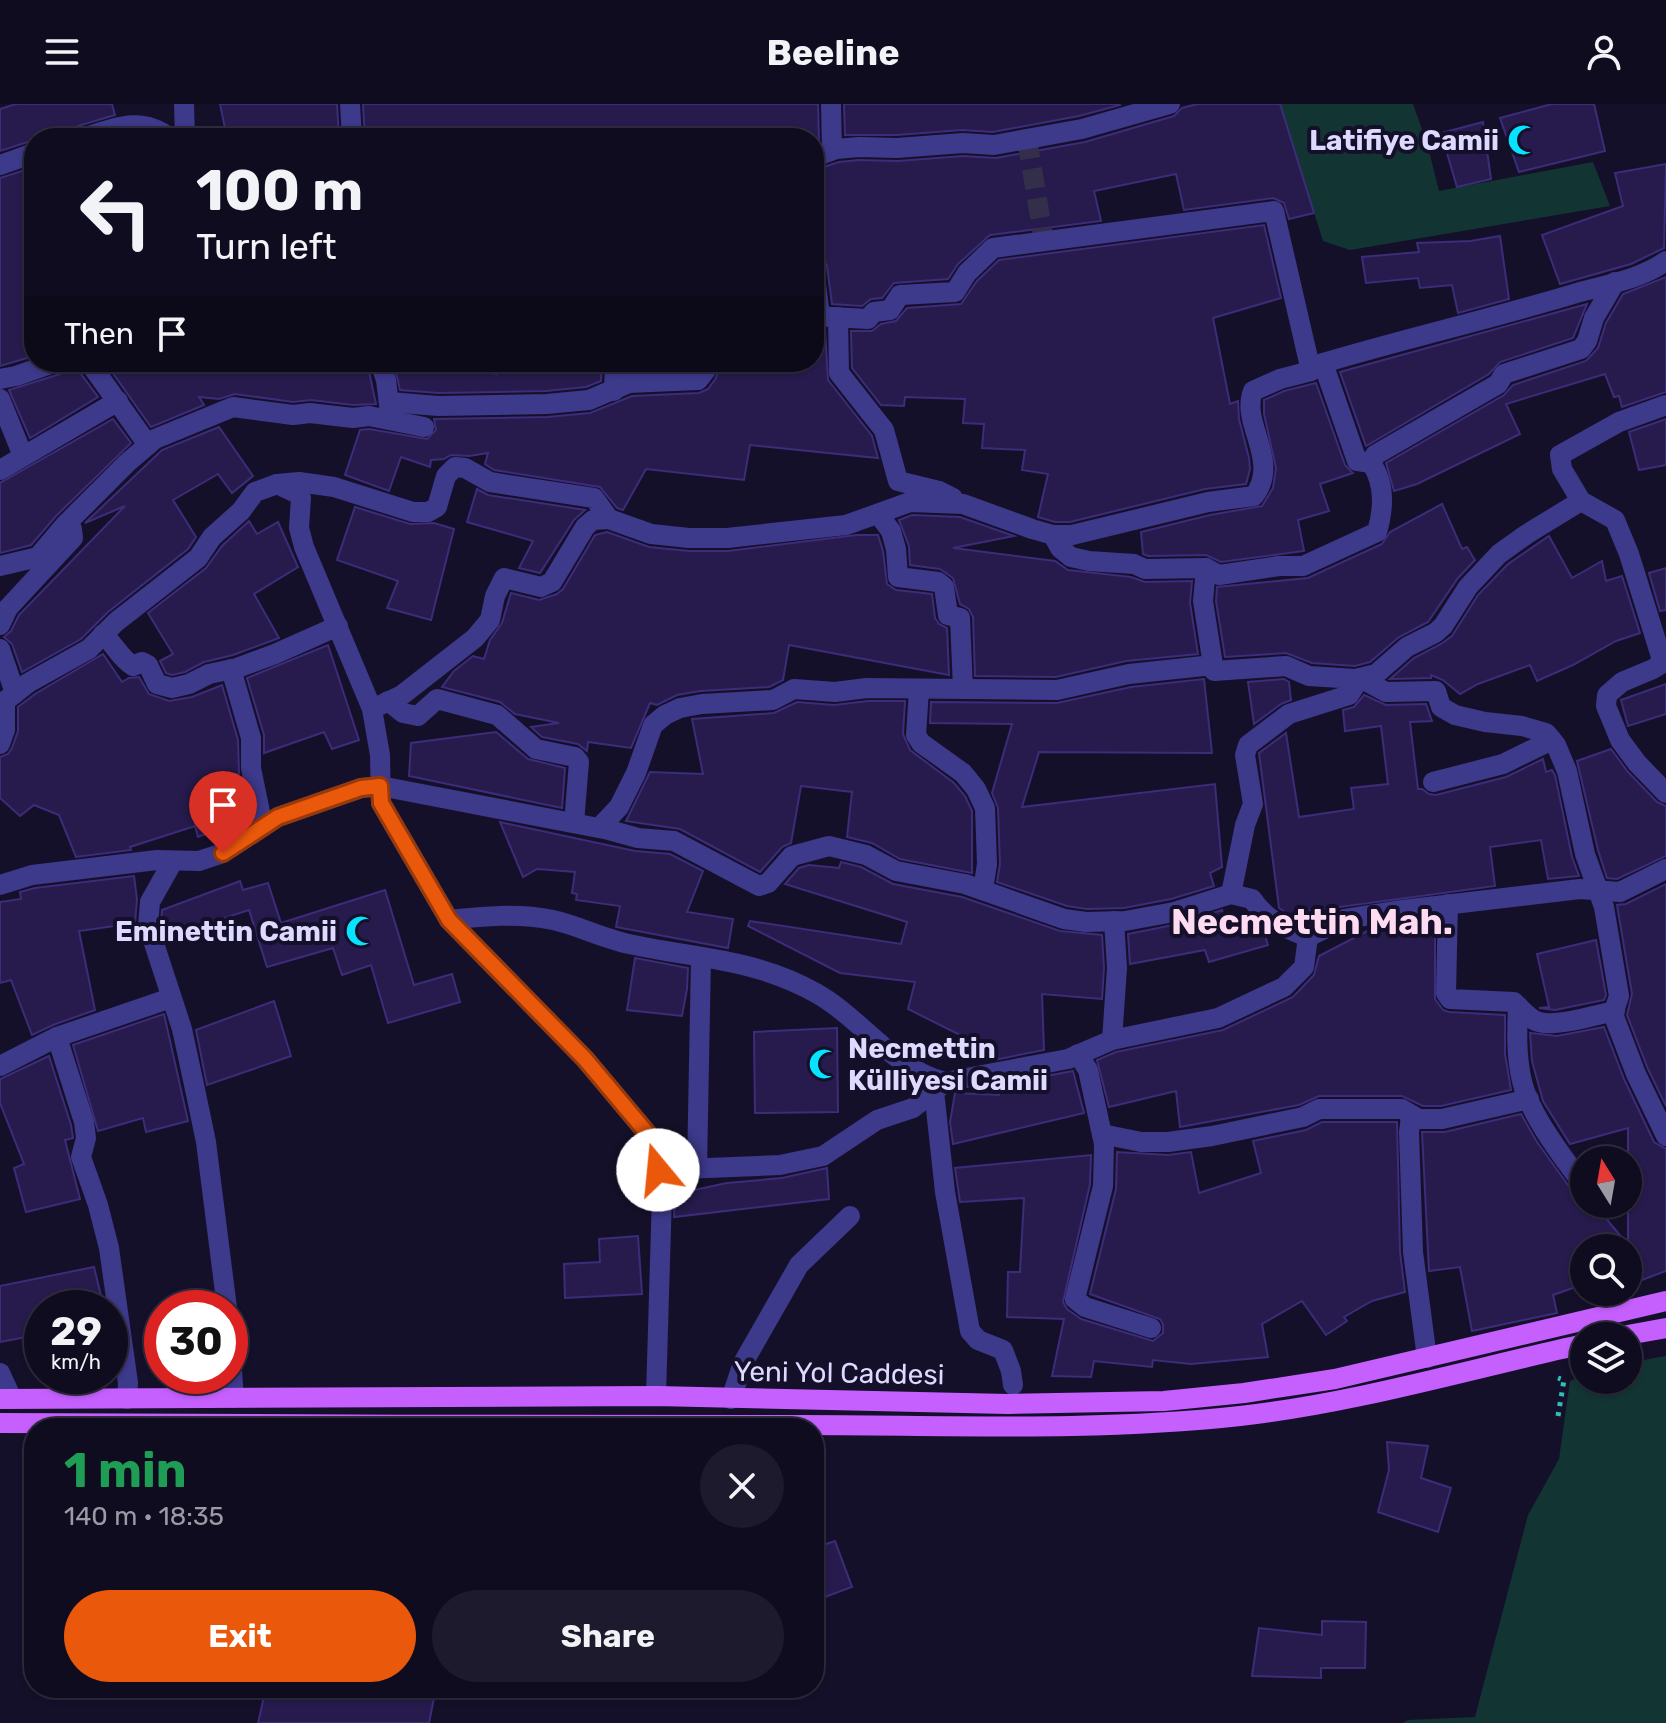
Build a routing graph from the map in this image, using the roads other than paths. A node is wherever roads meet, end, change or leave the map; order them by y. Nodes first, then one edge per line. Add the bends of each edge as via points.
1 (184, 104) edge
2 (350, 104) edge
3 (831, 104) edge
4 (1170, 104) edge
5 (123, 128) edge
6 (156, 128) edge
7 (185, 128) edge
8 (351, 128) edge
9 (824, 148) edge
10 (824, 154) edge
11 (24, 157) edge
12 (0, 165) edge
13 (1666, 261) edge
14 (1615, 282) junction
15 (824, 317) edge
16 (1317, 367) junction
17 (27, 372) edge
18 (96, 372) edge
19 (385, 372) edge
20 (615, 372) edge
21 (704, 372) edge
22 (0, 379) edge
23 (614, 391) junction
24 (0, 399) edge
25 (118, 401) junction
26 (1666, 405) edge
27 (390, 410) junction
28 (424, 427) dead end
29 (148, 445) junction
30 (23, 456) junction
31 (1371, 463) junction
32 (0, 470) edge
33 (277, 484) junction
34 (1581, 501) junction
35 (963, 504) junction
36 (878, 514) junction
37 (609, 519) junction
38 (67, 523) junction
39 (1053, 535) junction
40 (0, 566) edge
41 (1206, 568) junction
42 (0, 625) edge
43 (338, 626) junction
44 (103, 634) junction
45 (0, 649) edge
46 (1665, 662) edge
47 (1213, 665) junction
48 (231, 669) junction
49 (1360, 678) junction
50 (963, 689) junction
51 (919, 690) junction
52 (7, 692) edge
53 (380, 705) junction
54 (1552, 740) junction
55 (0, 744) edge
56 (1433, 782) dead end
57 (380, 786) junction
58 (1666, 793) edge
59 (584, 825) junction
60 (263, 827) junction
61 (173, 861) junction
62 (1666, 869) edge
63 (0, 885) edge
64 (1598, 888) junction
65 (983, 890) junction
66 (1231, 894) junction
67 (1448, 904) junction
68 (449, 920) junction
69 (1114, 921) junction
70 (1308, 937) junction
71 (701, 957) junction
72 (171, 998) junction
73 (1518, 1006) junction
74 (1615, 1011) junction
75 (57, 1037) junction
76 (1112, 1040) junction
77 (1078, 1054) junction
78 (0, 1066) edge
79 (940, 1086) junction
80 (1529, 1099) junction
81 (1411, 1116) junction
82 (1102, 1134) junction
83 (1666, 1136) edge
84 (1570, 1167) edge
85 (697, 1169) junction
86 (658, 1170) junction
87 (850, 1216) dead end
88 (225, 1290) edge
89 (1666, 1301) edge
90 (1151, 1328) dead end
91 (1666, 1328) edge
92 (1642, 1332) edge
93 (1570, 1347) edge
94 (1427, 1358) junction
95 (0, 1373) edge
96 (1013, 1385) dead end
97 (234, 1394) edge
98 (656, 1396) junction
99 (234, 1398) junction
100 (6, 1399) edge
101 (127, 1399) junction
102 (731, 1399) junction
103 (0, 1423) edge
104 (24, 1423) edge
105 (824, 1425) edge

1 - 7 street
2 - 8 street
3 - 9 street
4 - 10 street via 1082,129 994,145
5 - 6 street
11 - 12 street
13 - 14 street
14 - 16 street
14 - 31 street via 1581,349 1504,374 1498,384 1375,455
15 - 16 street via 868,319 874,312 890,310 900,295 955,292 993,248 1274,211
15 - 35 street via 839,373 884,430 898,481 939,491
16 - 31 street via 1357,461
16 - 39 street via 1253,391 1265,475 1254,496
17 - 22 street
18 - 25 street
19 - 27 street
20 - 23 street
21 - 23 street via 698,380 629,383
23 - 27 street via 589,400 547,404
24 - 30 street
25 - 29 street
25 - 30 street
26 - 34 street via 1619,422 1560,455
27 - 28 street
27 - 29 street via 353,418 233,407
29 - 38 street
30 - 32 street
31 - 41 street via 1380,476 1377,532 1303,566 1219,575
33 - 37 street via 334,487 428,512 437,507 446,476 455,467 465,468 490,482 594,498
33 - 43 street via 301,498 304,547
33 - 44 street via 255,492 198,558
34 - 46 street via 1615,520
34 - 49 street via 1499,554 1435,633 1407,647 1376,674
35 - 36 street via 910,502
35 - 39 street
36 - 37 street via 846,525 727,538 651,534
36 - 50 street via 891,531 898,577 938,582 944,587 948,615 960,618
37 - 53 street via 593,520 585,527 552,582 541,587 504,578 490,620 475,638 402,695
38 - 40 street via 38,557
38 - 42 street via 73,538 8,608
39 - 41 street via 1071,557 1089,561 1145,569
41 - 47 street via 1203,601
43 - 48 street
43 - 53 street
44 - 48 street via 122,659 133,666 148,665 157,684 172,688
44 - 52 street via 89,649
45 - 52 street
46 - 58 street via 1622,682 1607,695 1606,706 1620,740
47 - 49 street via 1214,671 1286,666 1309,676
47 - 50 street via 1129,674 1057,690
48 - 60 street via 251,738 251,768
49 - 54 street via 1386,692 1436,691 1441,707 1455,715 1522,726
49 - 66 street via 1349,695 1289,714 1248,745 1253,804
50 - 51 street
51 - 59 street via 794,689 773,700 680,708 653,725 619,807
51 - 65 street via 916,735 963,773 985,808
52 - 55 street
53 - 57 street
53 - 59 street via 418,716 437,699 487,711 536,749 575,757
54 - 56 street via 1503,764
54 - 64 street via 1567,771
57 - 59 street
57 - 60 street via 334,796
57 - 68 street via 381,803
59 - 65 street via 674,841 759,886 792,856 829,846 866,855 896,871
60 - 61 street via 223,853 199,861
61 - 63 street via 32,875
61 - 72 street via 150,902 148,925
62 - 64 street via 1620,892
64 - 67 street
64 - 74 street via 1619,996
65 - 69 street via 1064,919
66 - 69 street via 1174,912
66 - 70 street via 1252,899 1283,928
67 - 70 street via 1345,919
67 - 73 street via 1450,999
68 - 71 street via 501,915 552,920 631,945
68 - 86 street via 585,1059 647,1133
69 - 76 street
70 - 76 street via 1304,967 1284,987 1218,1018
71 - 79 street via 761,968 817,994
71 - 85 street
72 - 75 street
72 - 88 street via 206,1142
73 - 74 street via 1539,1022
73 - 80 street via 1517,1055
74 - 83 street via 1636,1074
75 - 78 street
75 - 101 street via 84,1122 81,1157 109,1248
76 - 77 street
77 - 79 street
77 - 82 street via 1088,1070
79 - 85 street via 913,1108 877,1120 823,1156 780,1165
79 - 96 street via 945,1192 970,1331 1003,1350
80 - 81 street via 1442,1119
80 - 84 street
81 - 82 street via 1402,1109 1319,1109 1303,1117 1168,1142
81 - 94 street via 1413,1252
82 - 90 street via 1103,1186 1075,1299
85 - 86 street
86 - 98 street via 662,1194
87 - 102 street via 799,1265 743,1363
89 - 94 main road, Yeni Yol Caddesi
91 - 92 main road
93 - 105 main road, Yeni Yol Caddesi via 1243,1416 1097,1424
94 - 102 main road, Yeni Yol Caddesi via 1335,1379 1164,1401
95 - 100 street
97 - 99 street
98 - 99 main road, Yeni Yol Caddesi
98 - 102 main road, Yeni Yol Caddesi
99 - 101 main road, Yeni Yol Caddesi
100 - 101 main road, Yeni Yol Caddesi
103 - 104 main road, Yeni Yol Caddesi

